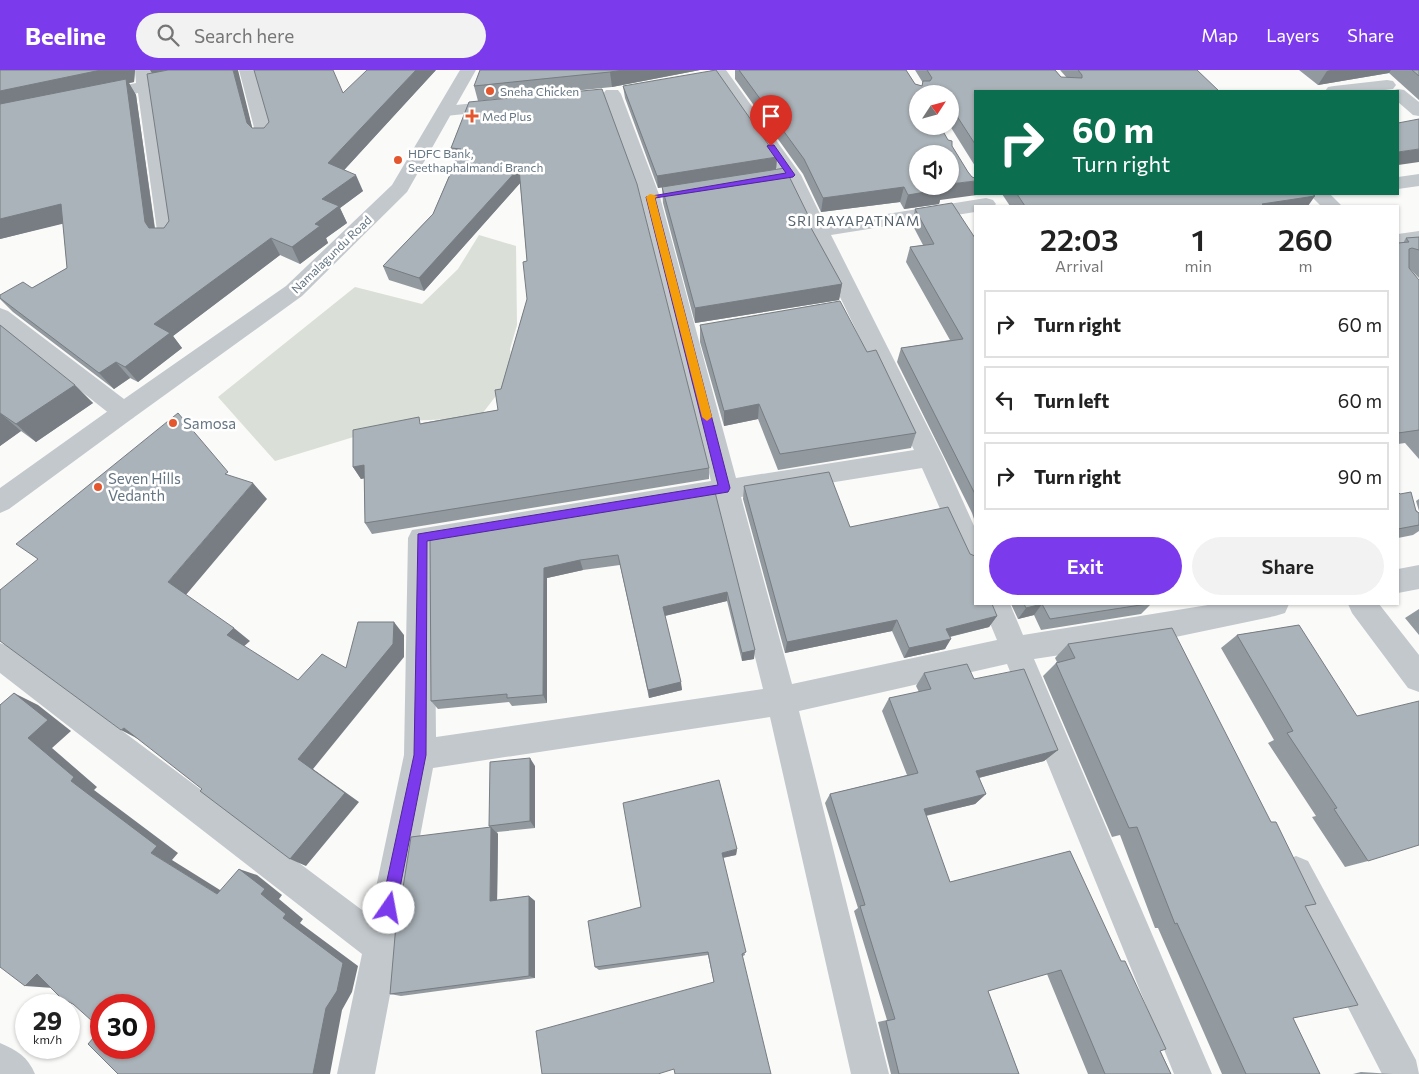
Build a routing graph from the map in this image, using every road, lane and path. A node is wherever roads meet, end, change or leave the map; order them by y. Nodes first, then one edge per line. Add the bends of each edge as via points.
1 (224, 70) edge
2 (247, 70) edge
3 (468, 70) edge
4 (1366, 70) edge
5 (721, 74) edge
6 (144, 79) edge
7 (1393, 90) edge
8 (612, 93) dead end
9 (1399, 95) edge
10 (78, 101) edge
11 (524, 103) edge
12 (1419, 110) edge
13 (446, 111) junction
14 (266, 139) edge
15 (1419, 180) edge
16 (1399, 183) edge
17 (1320, 195) edge
18 (984, 201) edge
19 (1331, 205) edge
20 (819, 231) junction
21 (1419, 237) edge
22 (168, 238) edge
23 (1399, 240) edge
24 (0, 316) edge
25 (124, 412) junction
26 (930, 457) junction
27 (724, 488) junction
28 (0, 502) edge
29 (974, 555) edge
30 (1419, 577) edge
31 (1399, 581) edge
32 (996, 605) edge
33 (1260, 605) edge
34 (1363, 605) edge
35 (1245, 606) edge
36 (1016, 649) junction
37 (0, 656) edge
38 (1419, 678) edge
39 (781, 701) junction
40 (420, 755) junction
41 (1282, 846) edge
42 (381, 946) junction
43 (0, 1062) edge
44 (16, 1074) edge
45 (356, 1074) edge
46 (870, 1074) edge
47 (1193, 1074) edge
48 (1402, 1074) edge

1 - 6 street
2 - 14 street
3 - 13 street, Namalagundu Road
4 - 7 street
5 - 20 street via 781,176
6 - 10 street
6 - 22 street
8 - 27 street via 660,195 695,332
9 - 12 street
11 - 13 street
13 - 25 street, Namalagundu Road via 400,188 294,291
15 - 16 street
17 - 19 street
18 - 20 street
20 - 26 street via 846,307
21 - 23 street
24 - 25 street
25 - 28 street, Namalagundu Road
26 - 27 street
26 - 29 street
27 - 39 street
27 - 40 street via 422,538
30 - 31 street
32 - 36 street
33 - 35 street
34 - 38 street
35 - 36 street via 1173,639
36 - 39 street
36 - 47 street
37 - 42 street
39 - 40 street
39 - 46 street
40 - 42 street
41 - 48 street
42 - 45 street
43 - 44 street

